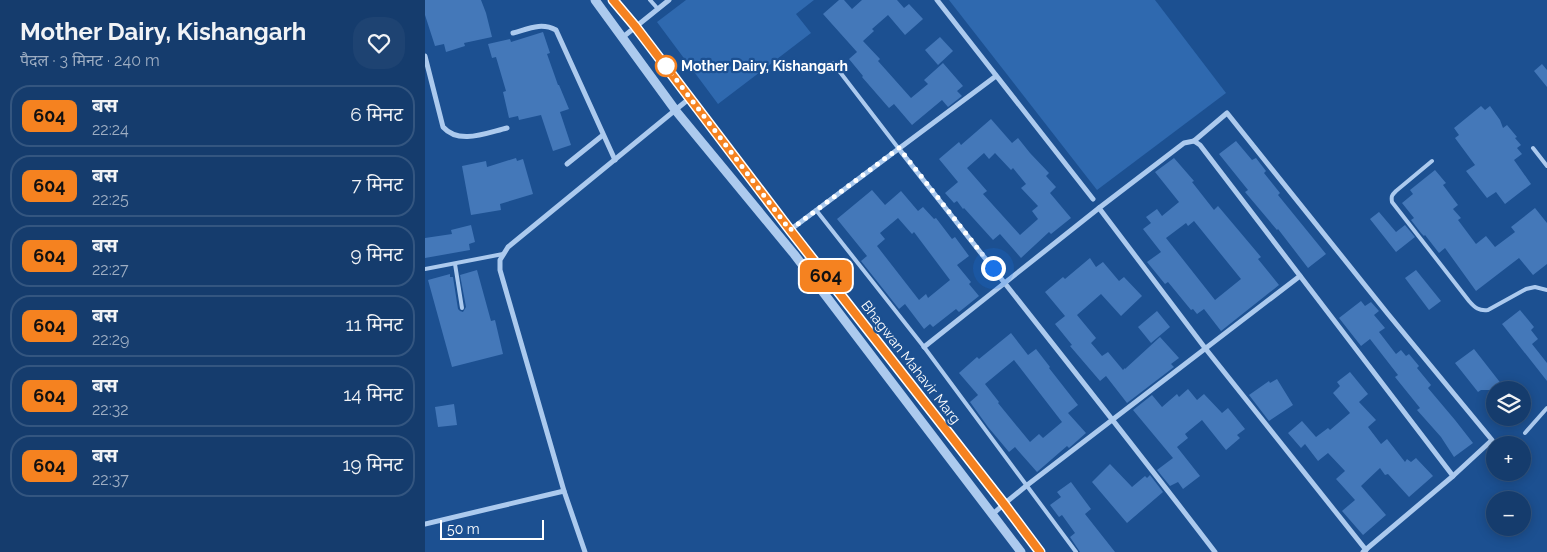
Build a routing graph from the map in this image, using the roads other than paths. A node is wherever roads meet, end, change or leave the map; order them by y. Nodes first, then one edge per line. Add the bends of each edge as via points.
1 (595, 0) edge
2 (613, 0) edge
3 (650, 0) edge
4 (669, 0) edge
5 (937, 0) edge
6 (658, 9) junction
7 (635, 26) junction
8 (513, 33) dead end
9 (623, 37) junction
10 (425, 56) edge
11 (833, 63) dead end
12 (996, 76) junction
13 (690, 98) junction
14 (676, 110) junction
15 (507, 128) dead end
16 (603, 135) junction
17 (1194, 141) junction
18 (899, 148) junction
19 (1533, 148) dead end
20 (615, 160) junction
21 (1432, 161) dead end
22 (567, 164) dead end
23 (1547, 166) edge
24 (1093, 199) dead end
25 (1099, 208) junction
26 (816, 210) junction
27 (790, 230) junction
28 (503, 254) junction
29 (455, 264) junction
30 (425, 268) edge
31 (1300, 276) junction
32 (1005, 284) junction
33 (1547, 290) edge
34 (463, 308) dead end
35 (924, 346) junction
36 (1205, 348) junction
37 (1547, 408) edge
38 (1113, 419) junction
39 (1525, 433) dead end
40 (1453, 476) junction
41 (1026, 486) junction
42 (564, 491) junction
43 (1004, 504) junction
44 (993, 514) junction
45 (425, 524) edge
46 (1365, 551) edge
47 (585, 552) edge
48 (1021, 552) edge
49 (1040, 552) edge
50 (1076, 552) edge
51 (1215, 552) edge

1 - 9 street, Bhagwan Mahavir Marg
2 - 7 street, Bhagwan Mahavir Marg
3 - 6 lane
4 - 6 street
5 - 12 street
6 - 7 street
7 - 9 street
7 - 13 street, Bhagwan Mahavir Marg
8 - 16 street via 537,26 556,30
9 - 14 street, Bhagwan Mahavir Marg
10 - 15 street via 443,127 448,133 465,138
11 - 18 lane
12 - 18 street
12 - 24 street
13 - 14 street
13 - 27 street, Bhagwan Mahavir Marg
14 - 20 street
14 - 44 street, Bhagwan Mahavir Marg via 793,254
16 - 20 street
16 - 22 street
17 - 25 street via 1184,143
17 - 31 street
17 - 40 street via 1227,113 1491,438
18 - 26 street
18 - 32 street
19 - 23 lane
20 - 28 street
21 - 33 lane via 1392,195 1392,202 1469,301 1483,311 1526,289
25 - 32 street
25 - 36 street
26 - 27 street
26 - 35 lane
27 - 43 street, Bhagwan Mahavir Marg
28 - 29 lane
28 - 42 street via 500,270
29 - 30 lane
29 - 34 lane
31 - 36 street
31 - 40 street
32 - 35 street
32 - 38 street
35 - 41 lane
36 - 38 street
36 - 46 street
37 - 39 lane
38 - 41 street
38 - 51 street
40 - 46 street
41 - 43 street
41 - 50 lane
42 - 45 street
42 - 47 street
43 - 44 street
43 - 49 street, Bhagwan Mahavir Marg
44 - 48 street, Bhagwan Mahavir Marg

